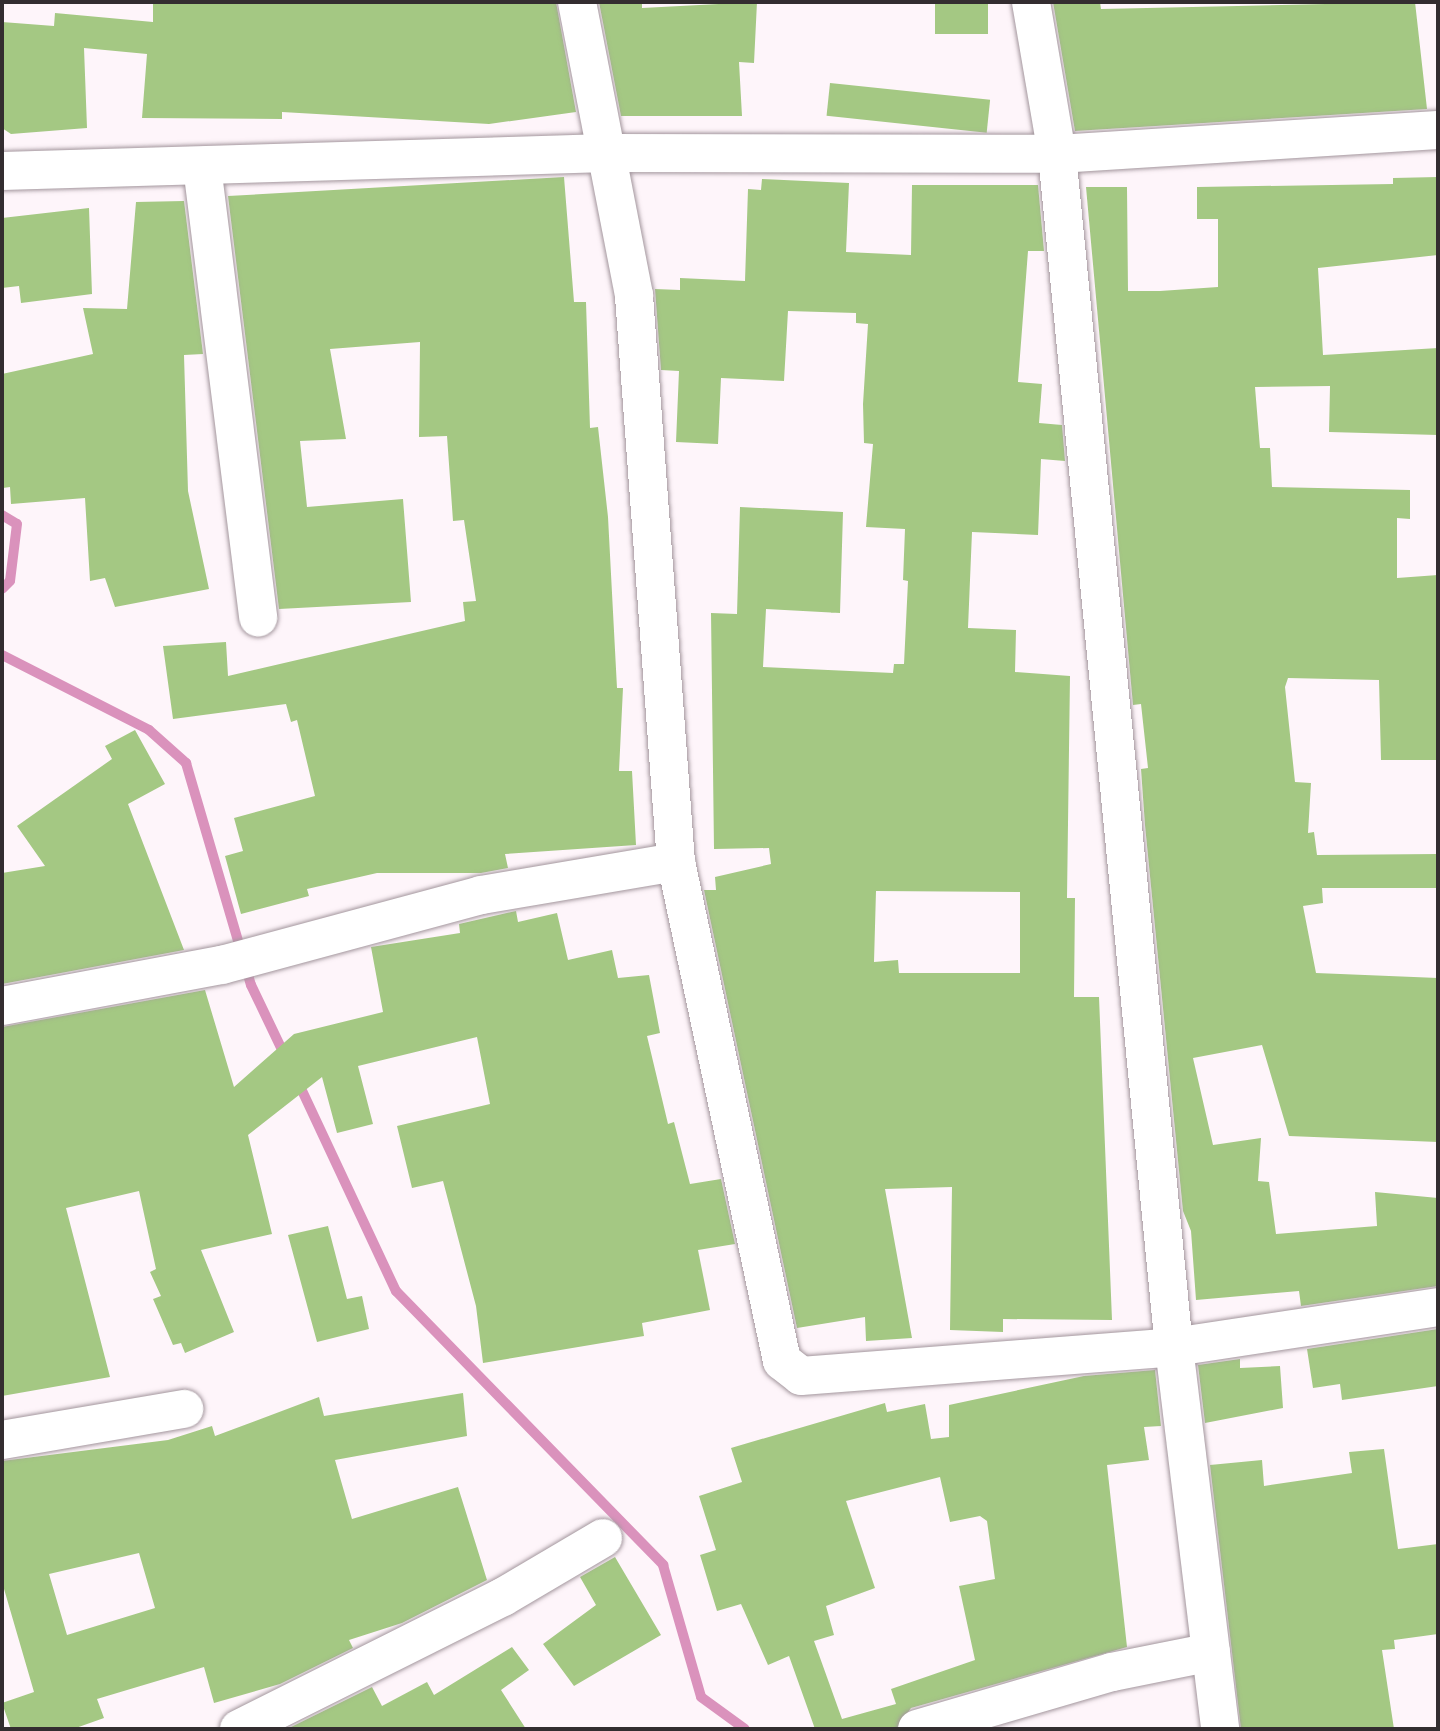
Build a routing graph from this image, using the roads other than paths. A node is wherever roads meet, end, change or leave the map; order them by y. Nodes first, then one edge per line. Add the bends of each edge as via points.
1 (577, 2) edge
2 (1031, 2) edge
3 (1438, 130) edge
4 (607, 153) junction
5 (1057, 154) junction
6 (202, 166) junction
7 (2, 171) edge
8 (257, 618) dead end
9 (676, 862) junction
10 (2, 1006) edge
11 (1438, 1307) edge
12 (1174, 1347) junction
13 (184, 1409) dead end
14 (2, 1440) edge
15 (603, 1538) dead end
16 (1211, 1652) junction
17 (239, 1729) edge
18 (917, 1729) edge
19 (1220, 1729) edge

1 - 4 street
2 - 5 street
3 - 5 street
4 - 5 street
4 - 6 street
4 - 9 street via 634,296
5 - 12 street
6 - 7 street
6 - 8 street
9 - 10 street via 481,895 222,965
9 - 12 street via 782,1361 801,1376
11 - 12 street
12 - 16 street
13 - 14 street
15 - 17 street via 503,1597
16 - 18 street via 1112,1672
16 - 19 street

